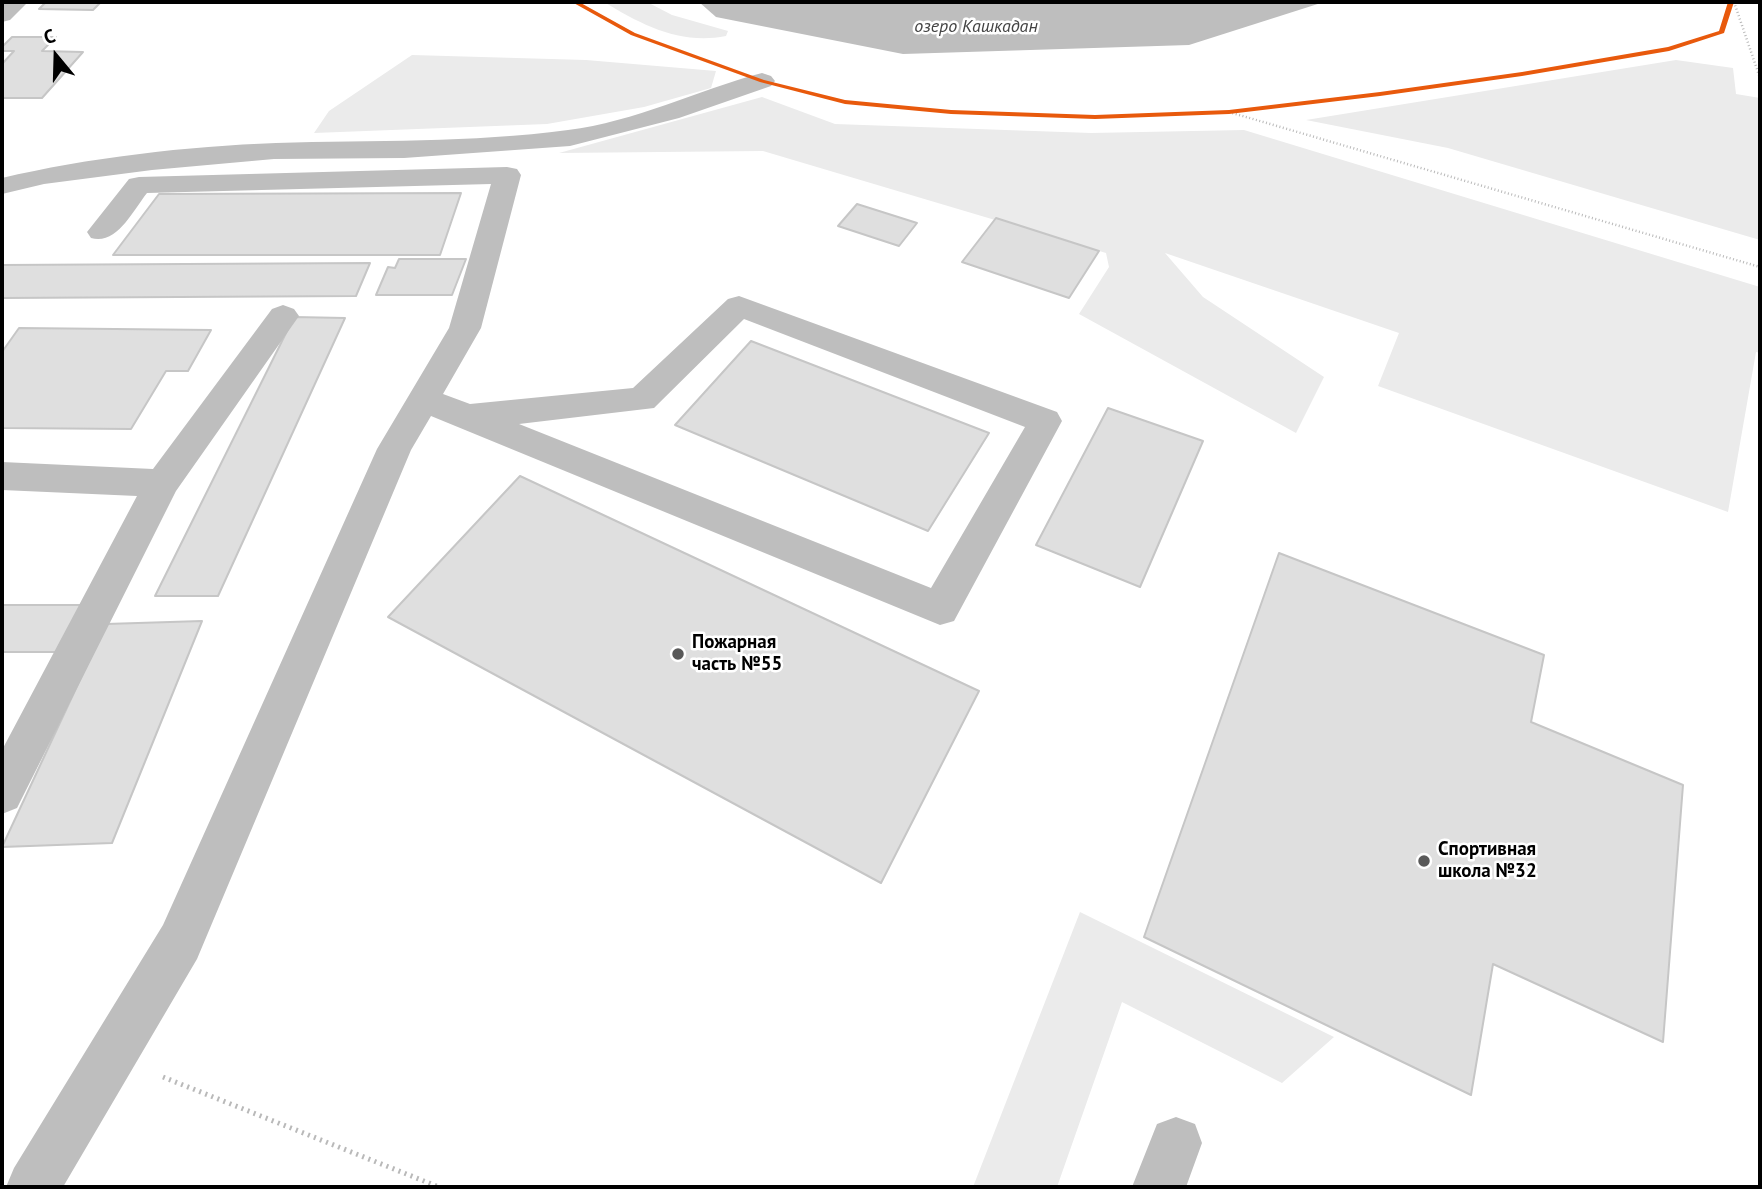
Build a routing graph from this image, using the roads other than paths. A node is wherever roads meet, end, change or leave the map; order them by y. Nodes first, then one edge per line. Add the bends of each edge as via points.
1 (17, 2) edge
2 (2, 15) edge
3 (762, 81) dead end
4 (2, 186) edge
5 (101, 232) dead end
6 (283, 316) dead end
7 (423, 399) junction
8 (468, 417) junction
9 (2, 477) edge
10 (162, 484) junction
11 (2, 793) edge
12 (33, 1187) edge

1 - 2 street
3 - 4 street via 670,113 570,138 404,150 274,151 152,162
5 - 7 street via 138,185 507,175 466,328
6 - 10 street
7 - 8 street
7 - 12 street via 394,449 180,942
8 - 8 street via 940,609 1045,421 739,306 642,399
9 - 10 street
10 - 11 street

